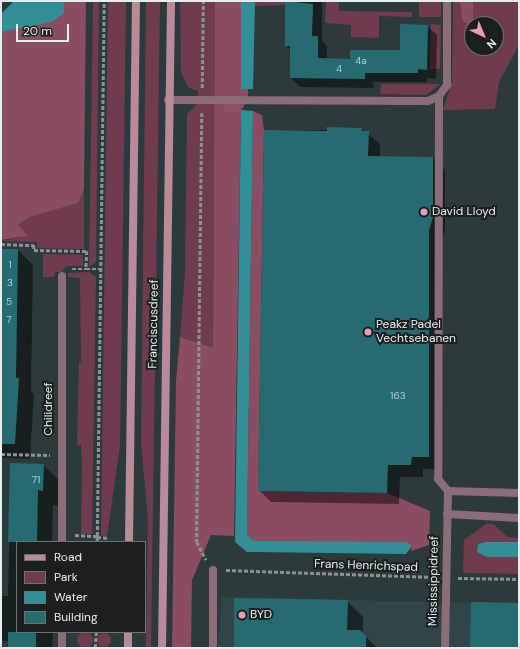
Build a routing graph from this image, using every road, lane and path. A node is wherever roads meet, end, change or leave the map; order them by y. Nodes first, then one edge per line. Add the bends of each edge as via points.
1 (104, 1) edge
2 (136, 1) edge
3 (171, 1) edge
4 (203, 1) edge
5 (447, 1) edge
6 (439, 96) junction
7 (202, 97) junction
8 (168, 100) junction
9 (1, 244) edge
10 (100, 269) junction
11 (62, 276) dead end
12 (1, 454) edge
13 (61, 455) junction
14 (448, 491) junction
15 (519, 493) edge
16 (447, 514) junction
17 (519, 518) edge
18 (97, 536) junction
19 (62, 538) edge
20 (109, 538) dead end
21 (97, 541) edge
22 (129, 541) edge
23 (213, 570) junction
24 (447, 578) junction
25 (519, 579) edge
26 (62, 633) edge
27 (96, 633) edge
28 (128, 633) edge
29 (62, 648) edge
30 (95, 648) edge
31 (128, 648) edge
32 (162, 648) edge
33 (213, 648) edge
34 (445, 648) edge

1 - 10 path
2 - 22 main road, Franciscusdreef
3 - 8 main road, Franciscusdreef
4 - 7 path
5 - 6 street via 447,85
6 - 7 street via 428,101
6 - 14 street via 438,479
7 - 8 street
7 - 23 path via 197,542
8 - 32 main road, Franciscusdreef
9 - 10 path via 34,245 34,250 87,251 86,269
10 - 18 path
11 - 13 street, Chilidreef
12 - 13 path
13 - 19 street, Chilidreef
14 - 15 street
14 - 16 street, Mississippidreef
16 - 17 street
16 - 24 street, Mississippidreef
18 - 19 path
18 - 20 path
18 - 21 path
23 - 24 path, Frans Henrichspad
23 - 33 street
24 - 25 path, Frans Henrichspad
24 - 34 street, Mississippidreef
26 - 29 street
27 - 30 path
28 - 31 main road

